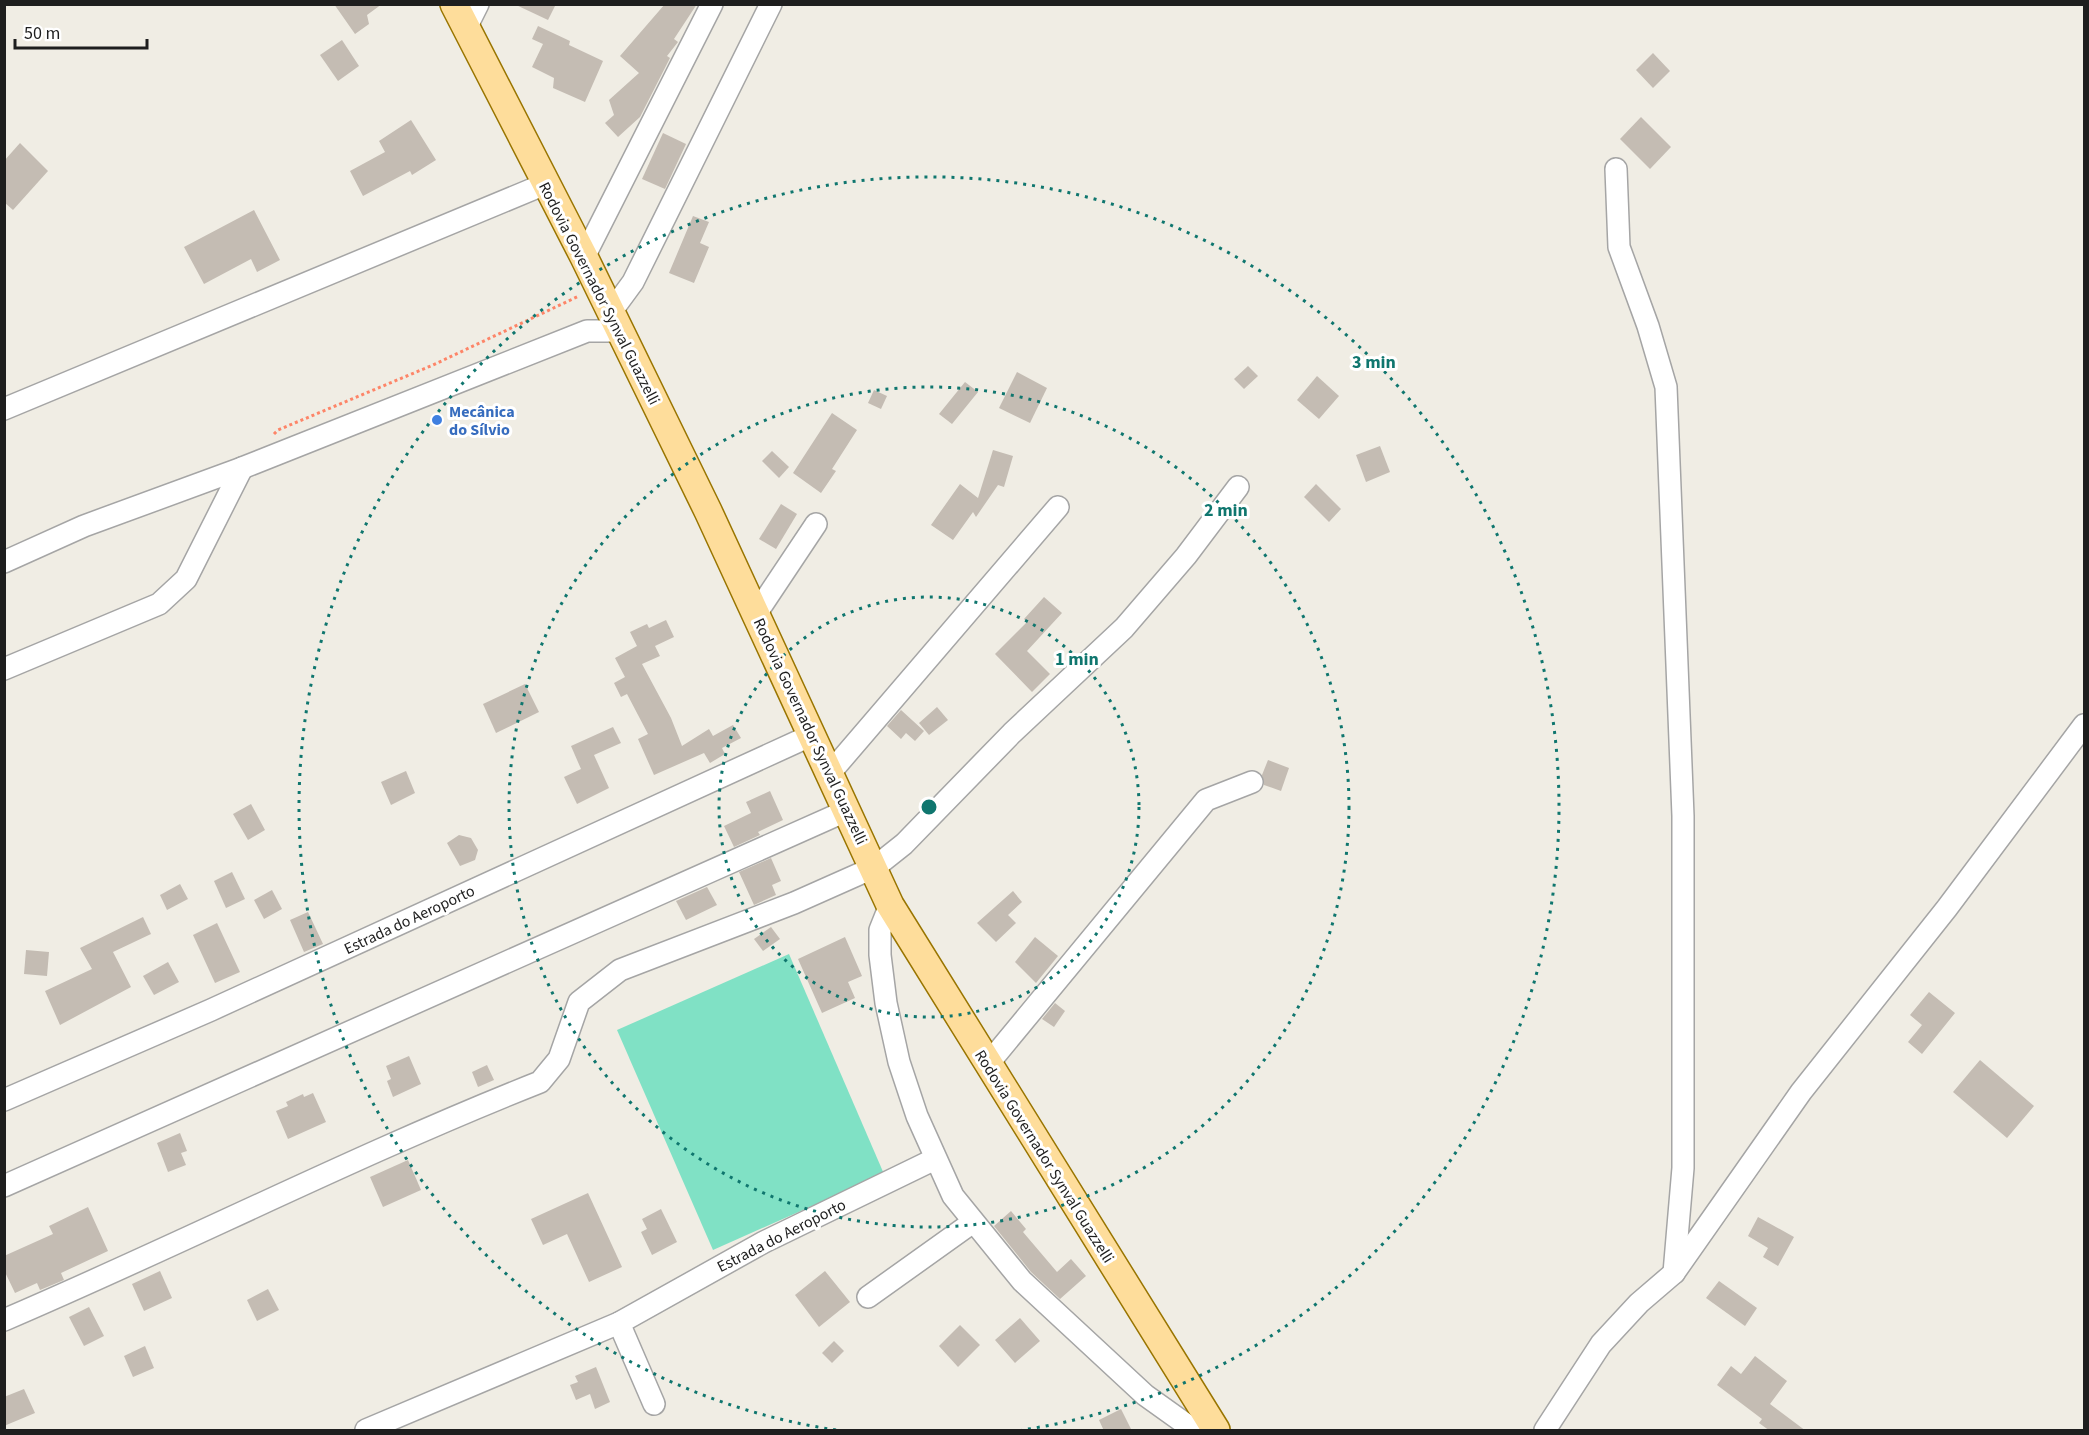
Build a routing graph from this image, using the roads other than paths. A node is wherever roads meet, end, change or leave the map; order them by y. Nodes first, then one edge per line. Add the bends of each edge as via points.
1 (712, 4) edge
2 (771, 4) edge
3 (466, 12) edge
4 (1616, 169) dead end
5 (545, 184) junction
6 (584, 257) junction
7 (616, 321) junction
8 (4, 409) edge
9 (242, 468) junction
10 (1238, 487) dead end
11 (1058, 507) dead end
12 (816, 524) dead end
13 (4, 562) edge
14 (756, 614) junction
15 (4, 669) edge
16 (2085, 725) edge
17 (812, 735) junction
18 (830, 773) junction
19 (1251, 782) dead end
20 (848, 810) junction
21 (875, 867) junction
22 (890, 905) junction
23 (988, 1064) junction
24 (4, 1100) edge
25 (935, 1160) junction
26 (4, 1186) edge
27 (973, 1222) junction
28 (1674, 1274) junction
29 (868, 1297) dead end
30 (4, 1320) edge
31 (619, 1323) junction
32 (654, 1404) dead end
33 (366, 1431) edge
34 (1194, 1431) edge
35 (1216, 1431) edge
36 (1545, 1431) edge

1 - 6 street
2 - 7 street
3 - 5 main road, Rodovia Governador Synval Guazzelli
4 - 28 street via 1618,247 1666,387 1683,816 1683,1168
5 - 6 main road, Rodovia Governador Synval Guazzelli
5 - 8 street
6 - 7 main road, Rodovia Governador Synval Guazzelli
7 - 9 street
7 - 14 main road, Rodovia Governador Synval Guazzelli
9 - 13 street via 84,526
9 - 15 street via 186,579 159,604
10 - 21 street via 1124,628 1012,733 904,844
11 - 18 street
12 - 14 street
14 - 17 main road, Rodovia Governador Synval Guazzelli
16 - 28 street via 1801,1092
17 - 18 main road, Rodovia Governador Synval Guazzelli
17 - 24 street, Estrada do Aeroporto via 211,1010
18 - 20 main road, Rodovia Governador Synval Guazzelli
19 - 23 street via 1206,800
20 - 21 main road, Rodovia Governador Synval Guazzelli
20 - 26 street
21 - 22 main road, Rodovia Governador Synval Guazzelli
21 - 30 street via 794,903 620,970 579,1002 559,1059 540,1082 327,1173 147,1259
22 - 23 main road, Rodovia Governador Synval Guazzelli
22 - 25 street via 880,930 886,1003 898,1062
23 - 35 main road, Rodovia Governador Synval Guazzelli
25 - 27 street via 953,1196
25 - 31 street, Estrada do Aeroporto via 764,1242
27 - 29 street
27 - 34 street via 1022,1281 1085,1341 1145,1395
28 - 36 street via 1639,1303 1601,1344
31 - 32 street
31 - 33 street, Estrada do Aeroporto

